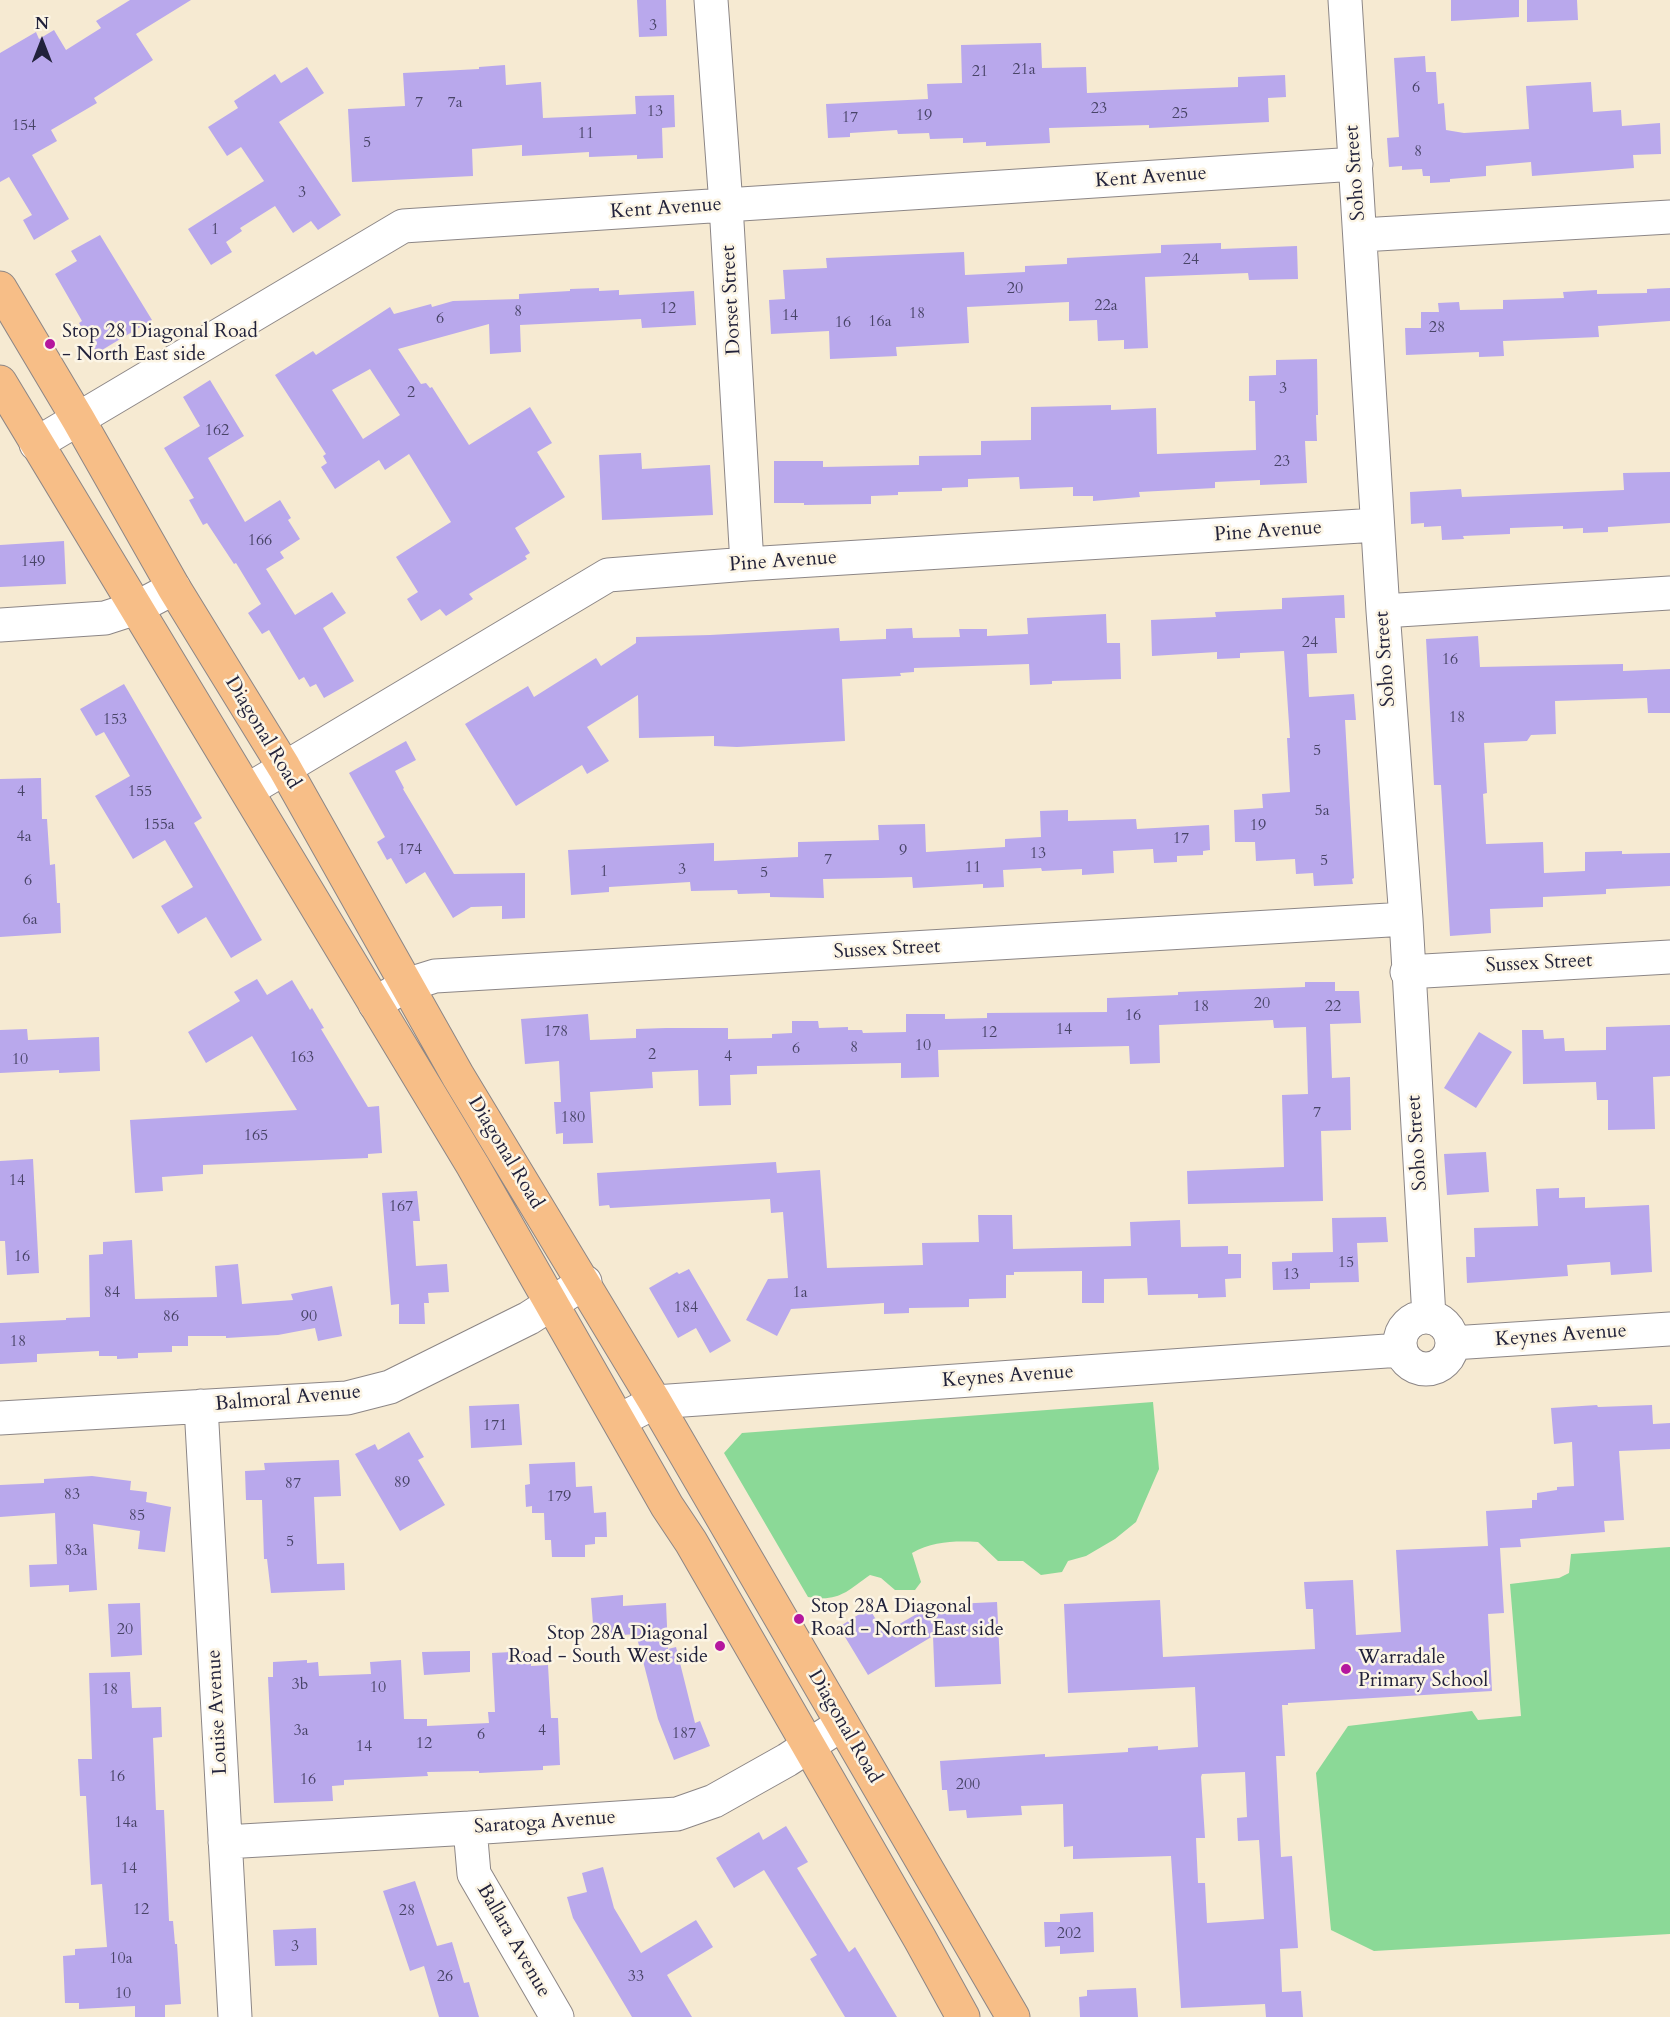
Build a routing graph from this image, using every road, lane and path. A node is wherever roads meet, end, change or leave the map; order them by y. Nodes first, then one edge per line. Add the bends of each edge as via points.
1 (711, 0) edge
2 (1345, 0) edge
3 (1356, 164) junction
4 (726, 205) junction
5 (1670, 217) edge
6 (1360, 235) junction
7 (0, 288) edge
8 (0, 382) edge
9 (78, 418) junction
10 (36, 444) junction
11 (1377, 525) junction
12 (747, 564) junction
13 (174, 588) junction
14 (1670, 593) edge
15 (136, 608) junction
16 (1383, 611) junction
17 (0, 625) edge
18 (284, 767) junction
19 (248, 790) junction
20 (1406, 920) junction
21 (1670, 957) edge
22 (1407, 972) junction
23 (406, 985) junction
24 (375, 1004) junction
25 (585, 1282) junction
26 (551, 1304) junction
27 (1429, 1317) junction
28 (1670, 1329) edge
29 (1452, 1343) junction
30 (1401, 1350) junction
31 (655, 1401) junction
32 (201, 1406) junction
33 (0, 1418) edge
34 (620, 1420) junction
35 (842, 1724) junction
36 (809, 1746) junction
37 (470, 1828) junction
38 (225, 1842) junction
39 (235, 2017) edge
40 (557, 2017) edge
41 (963, 2017) edge
42 (1013, 2017) edge

1 - 4 street, Dorset Street
2 - 3 street, Soho Street
3 - 4 street, Kent Avenue
3 - 6 street, Soho Street
4 - 9 street, Kent Avenue via 403,226
4 - 12 street, Dorset Street
5 - 6 street
6 - 11 street, Soho Street
7 - 9 main road, Diagonal Road
8 - 10 main road, Diagonal Road
9 - 10 street, Kent Avenue
9 - 13 main road, Diagonal Road
10 - 15 main road, Diagonal Road
11 - 12 street, Pine Avenue
11 - 16 street, Soho Street
12 - 18 street, Pine Avenue via 608,575
13 - 15 street
13 - 18 main road, Diagonal Road
14 - 16 street
15 - 17 street via 105,618
15 - 19 main road, Diagonal Road
16 - 20 street, Soho Street
18 - 19 street, Pine Avenue
18 - 23 main road, Diagonal Road
19 - 24 main road, Diagonal Road
20 - 22 street, Soho Street
20 - 23 street, Sussex Street via 435,976
21 - 22 street, Sussex Street
22 - 27 street, Soho Street
23 - 24 street, Sussex Street
23 - 25 main road, Diagonal Road
24 - 26 main road, Diagonal Road
25 - 26 street, Balmoral Avenue
25 - 31 main road, Diagonal Road
26 - 32 street, Balmoral Avenue via 390,1387 347,1398
26 - 34 main road, Diagonal Road
27 - 29 street via 1445,1325
27 - 30 street via 1412,1320 1405,1327
28 - 29 street, Keynes Avenue
29 - 30 street via 1446,1359 1428,1369 1411,1364
30 - 31 street, Keynes Avenue
31 - 34 street, Keynes Avenue
31 - 35 main road, Diagonal Road
32 - 33 street, Balmoral Avenue
32 - 38 street, Louise Avenue
34 - 36 main road, Diagonal Road
35 - 36 street, Saratoga Avenue
35 - 42 main road, Diagonal Road
36 - 37 street, Saratoga Avenue via 714,1801 677,1814
36 - 41 main road, Diagonal Road
37 - 38 street, Saratoga Avenue
37 - 40 street, Ballara Avenue via 474,1874
38 - 39 street, Louise Avenue

